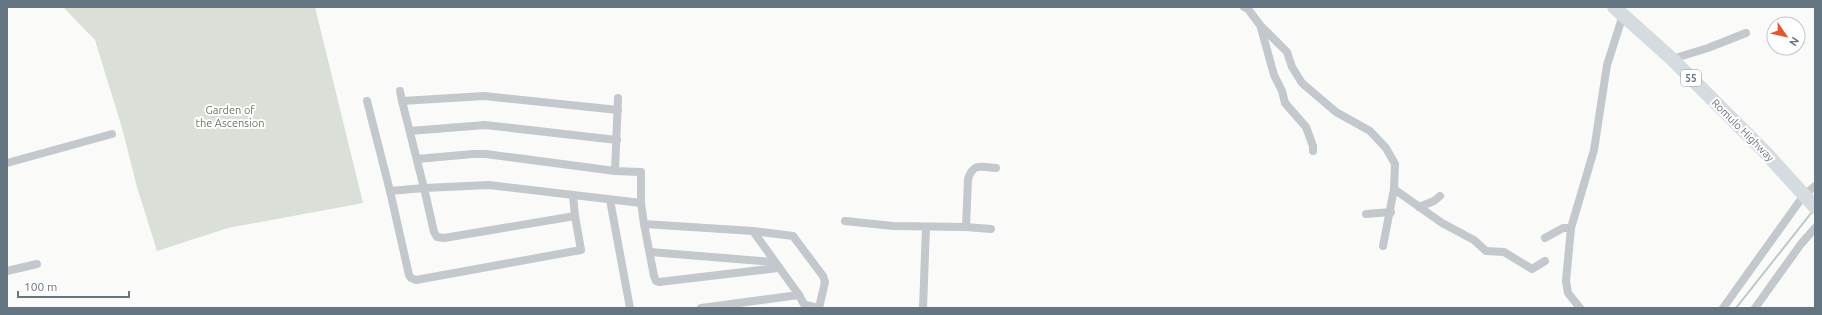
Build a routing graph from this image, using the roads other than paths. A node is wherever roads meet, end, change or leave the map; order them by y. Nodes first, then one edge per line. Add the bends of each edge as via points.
1 (1244, 7) edge
2 (1619, 11) edge
3 (1260, 25) junction
4 (1746, 33) dead end
5 (1672, 59) junction
6 (400, 91) dead end
7 (618, 98) dead end
8 (367, 101) dead end
9 (402, 101) junction
10 (618, 110) junction
11 (410, 131) junction
12 (112, 134) dead end
13 (616, 140) junction
14 (1313, 151) dead end
15 (417, 159) junction
16 (7, 163) edge
17 (996, 168) dead end
18 (615, 171) junction
19 (1815, 186) edge
20 (424, 188) junction
21 (1394, 189) junction
22 (390, 191) junction
23 (573, 195) junction
24 (1440, 196) dead end
25 (610, 200) junction
26 (1809, 200) edge
27 (641, 203) junction
28 (1419, 207) junction
29 (1391, 212) junction
30 (1366, 214) dead end
31 (575, 216) junction
32 (845, 221) dead end
33 (644, 224) junction
34 (926, 227) junction
35 (966, 227) junction
36 (1571, 228) junction
37 (1815, 228) edge
38 (991, 229) dead end
39 (753, 231) junction
40 (1545, 238) dead end
41 (1383, 246) dead end
42 (650, 252) junction
43 (1545, 261) dead end
44 (37, 264) dead end
45 (776, 265) junction
46 (7, 271) edge
47 (799, 295) junction
48 (806, 307) edge
49 (630, 308) edge
50 (702, 308) edge
51 (923, 308) edge
52 (1580, 308) edge
53 (1723, 308) edge
54 (1755, 308) edge

1 - 3 street
2 - 5 highway, Romulo Highway / 55
2 - 36 street via 1607,65 1594,150
3 - 14 street via 1285,103 1306,127
3 - 21 street via 1287,52 1292,67 1302,83 1336,112 1370,131 1386,148 1395,164
4 - 5 street
5 - 26 highway, Romulo Highway / 55
6 - 9 street
7 - 10 street
8 - 22 street
9 - 10 street via 484,96
9 - 11 street
10 - 13 street
11 - 13 street via 485,126
11 - 15 street
12 - 16 street
13 - 18 street
15 - 18 street via 486,154
15 - 20 street
17 - 35 street via 978,166 970,172
18 - 27 street via 641,172
19 - 26 street
20 - 22 street
20 - 23 street via 489,185
20 - 31 street via 434,232 440,238
21 - 28 street
21 - 29 street
22 - 31 street via 409,274 416,280 581,250
23 - 25 street
23 - 31 street
24 - 28 street
25 - 27 street
25 - 49 street
26 - 53 street
27 - 33 street
28 - 43 street via 1474,240 1486,251 1504,252 1532,269
29 - 30 street
29 - 41 street
32 - 34 street
33 - 39 street
33 - 42 street
34 - 35 street
34 - 51 street
35 - 38 street
36 - 40 street via 1564,228
36 - 52 street via 1566,281 1568,293
37 - 54 street
39 - 45 street
39 - 48 street via 793,236 823,276 824,285 819,308
42 - 45 street
42 - 45 street via 654,276 659,282
44 - 46 street
45 - 47 street
47 - 48 street
47 - 50 street

